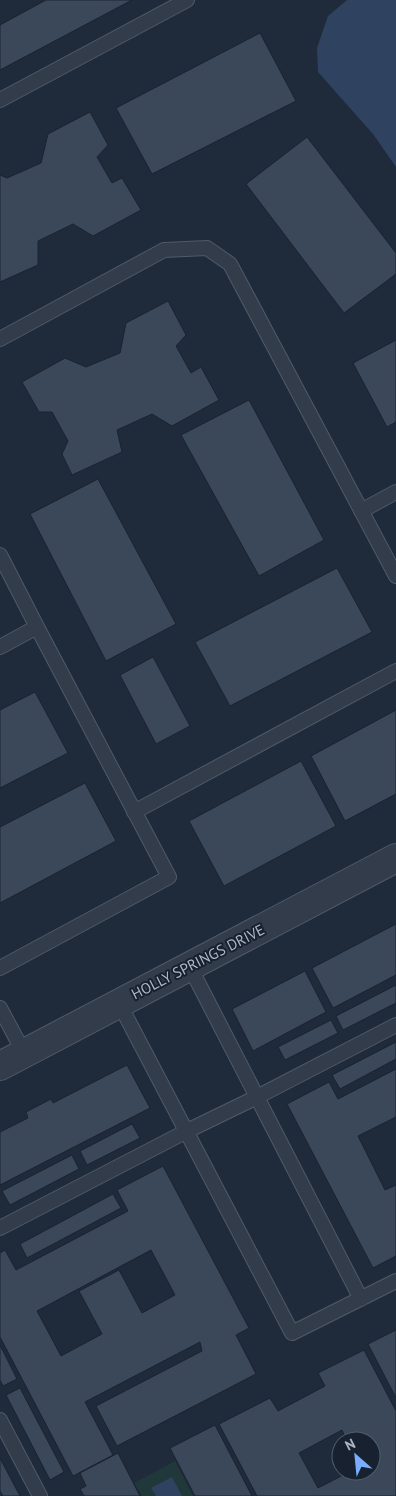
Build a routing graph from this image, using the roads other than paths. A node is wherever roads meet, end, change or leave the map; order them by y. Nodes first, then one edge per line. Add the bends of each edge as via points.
1 (187, 0) edge
2 (0, 100) edge
3 (0, 339) edge
4 (396, 492) edge
5 (361, 511) junction
6 (0, 555) edge
7 (396, 576) edge
8 (37, 628) junction
9 (0, 646) edge
10 (396, 671) edge
11 (134, 812) junction
12 (396, 858) edge
13 (190, 967) junction
14 (0, 968) edge
15 (119, 1003) junction
16 (0, 1008) edge
17 (396, 1025) edge
18 (24, 1053) junction
19 (0, 1066) edge
20 (257, 1097) junction
21 (187, 1131) junction
22 (0, 1228) edge
23 (396, 1281) edge
24 (361, 1299) junction
25 (0, 1420) edge
26 (40, 1496) edge

1 - 2 lane
3 - 5 lane via 164,250 206,248 230,264
4 - 5 lane
5 - 7 lane
6 - 8 lane
8 - 9 lane
8 - 11 lane
10 - 11 lane
11 - 14 lane via 169,878
12 - 13 street, HOLLY SPRINGS DRIVE
13 - 15 street, HOLLY SPRINGS DRIVE
13 - 20 lane
15 - 18 street, HOLLY SPRINGS DRIVE
15 - 21 lane
16 - 18 lane
17 - 20 lane
18 - 19 street, HOLLY SPRINGS DRIVE
20 - 21 lane
20 - 24 lane
21 - 22 lane
21 - 24 lane via 292,1333
23 - 24 lane
25 - 26 lane

